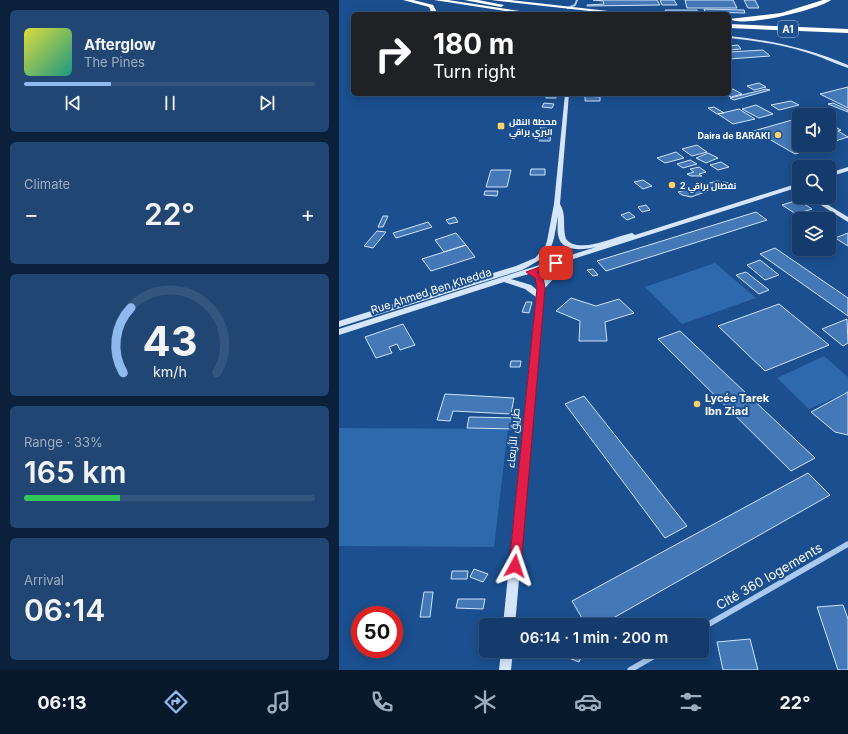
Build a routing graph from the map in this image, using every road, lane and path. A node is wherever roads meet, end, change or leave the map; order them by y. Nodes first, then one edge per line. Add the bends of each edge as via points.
1 (406, 0) edge
2 (437, 0) edge
3 (467, 0) edge
4 (494, 0) edge
5 (577, 0) edge
6 (828, 0) edge
7 (569, 8) junction
8 (434, 12) edge
9 (523, 12) edge
10 (561, 12) edge
11 (611, 12) edge
12 (731, 20) edge
13 (731, 20) edge
14 (848, 25) edge
15 (731, 26) edge
16 (731, 31) edge
17 (848, 31) edge
18 (848, 35) edge
19 (731, 37) edge
20 (848, 67) edge
21 (567, 96) edge
22 (848, 169) edge
23 (836, 173) edge
24 (792, 189) edge
25 (557, 204) junction
26 (822, 204) edge
27 (848, 220) edge
28 (645, 236) junction
29 (569, 259) junction
30 (519, 268) junction
31 (531, 272) junction
32 (504, 280) junction
33 (540, 292) junction
34 (339, 324) edge
35 (339, 332) edge
36 (848, 544) edge
37 (510, 618) edge
38 (709, 624) edge
39 (506, 658) edge
40 (651, 658) edge
41 (505, 670) edge
42 (630, 670) edge

1 - 8 highway via 431,6
2 - 9 highway
3 - 10 highway
4 - 7 highway
5 - 7 street via 575,5
6 - 12 highway via 784,15
7 - 11 highway
13 - 14 highway
15 - 17 highway, A1
16 - 18 highway, A1
19 - 20 main road via 799,48
21 - 25 main road
22 - 23 main road
24 - 28 main road, Rue Ahmed Ben Khedda
25 - 28 main road via 561,212 561,237 568,245 583,248 624,236
25 - 30 main road via 548,248 537,259
26 - 27 main road
28 - 29 main road, Rue Ahmed Ben Khedda
29 - 31 main road, Rue Ahmed Ben Khedda
29 - 33 main road via 554,273
30 - 31 main road
30 - 34 main road
31 - 32 main road, Rue Ahmed Ben Khedda
31 - 33 main road via 539,277
32 - 33 main road
32 - 35 main road, Rue Ahmed Ben Khedda
33 - 37 main road, طريق الأربعاء
36 - 38 street, Cité 360 logements
39 - 41 main road
40 - 42 street

